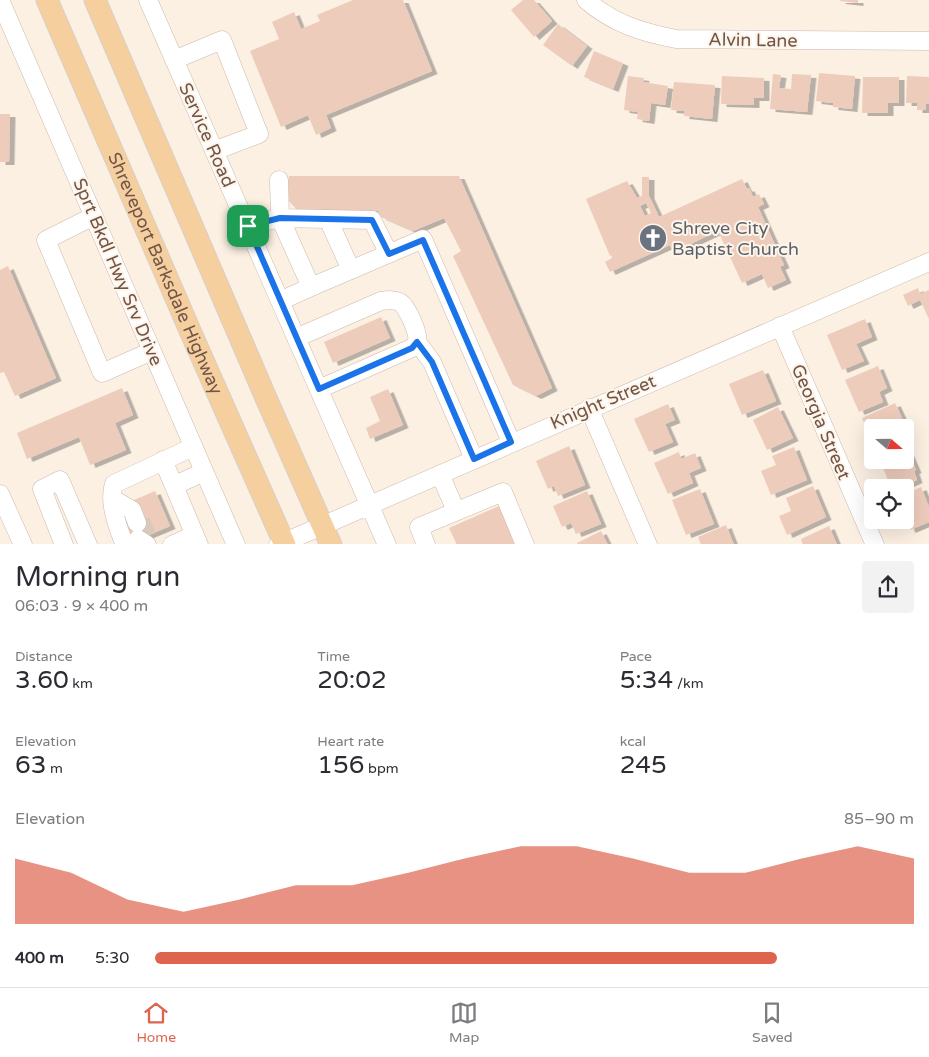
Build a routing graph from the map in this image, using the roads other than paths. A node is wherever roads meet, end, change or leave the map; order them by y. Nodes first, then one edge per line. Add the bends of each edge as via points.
1 (0, 0) edge
2 (48, 0) edge
3 (94, 0) edge
4 (148, 0) edge
5 (586, 0) edge
6 (929, 41) edge
7 (174, 60) junction
8 (214, 151) junction
9 (279, 180) dead end
10 (94, 216) junction
11 (280, 218) junction
12 (328, 219) junction
13 (248, 226) junction
14 (389, 254) junction
15 (929, 262) edge
16 (352, 270) junction
17 (311, 287) junction
18 (280, 301) junction
19 (780, 326) junction
20 (296, 338) junction
21 (417, 342) junction
22 (152, 351) junction
23 (319, 389) junction
24 (590, 408) junction
25 (511, 442) junction
26 (194, 447) junction
27 (474, 459) junction
28 (163, 460) junction
29 (204, 472) junction
30 (440, 474) junction
31 (175, 486) junction
32 (0, 494) edge
33 (113, 499) junction
34 (370, 504) junction
35 (456, 511) junction
36 (322, 525) junction
37 (140, 534) edge
38 (196, 540) edge
39 (23, 544) edge
40 (64, 544) edge
41 (88, 544) edge
42 (172, 544) edge
43 (236, 544) edge
44 (282, 544) edge
45 (331, 544) edge
46 (387, 544) edge
47 (426, 544) edge
48 (525, 544) edge
49 (648, 544) edge
50 (875, 544) edge

1 - 10 street, Sprt Bkdl Hwy Srv Drive
2 - 44 main road, Shreveport Barksdale Highway
3 - 36 main road
4 - 7 street, Service Road
5 - 6 street, Alvin Lane via 621,24 648,34 676,39
7 - 8 street, Service Road
7 - 8 street via 222,40 258,134
8 - 13 street, Service Road
9 - 11 street
10 - 22 street, Sprt Bkdl Hwy Srv Drive
10 - 22 street via 46,240 102,373
11 - 12 street
11 - 13 street
11 - 17 street
12 - 14 street via 372,220
12 - 16 street
13 - 18 street, Service Road
14 - 16 street
14 - 25 street via 423,240
15 - 19 street, Knight Street
16 - 17 street
17 - 18 street
18 - 20 street, Service Road
19 - 24 street, Knight Street
19 - 50 street, Georgia Street
20 - 21 street via 382,301 392,300 407,309 418,336
20 - 23 street, Service Road
21 - 23 street via 412,348
21 - 27 street via 432,362
22 - 26 street, Sprt Bkdl Hwy Srv Drive
23 - 34 street, Service Road
24 - 25 street, Knight Street
24 - 49 street
25 - 27 street, Knight Street
26 - 28 street
26 - 29 street, Sprt Bkdl Hwy Srv Drive
27 - 30 street, Knight Street
28 - 31 street
28 - 33 street via 114,484
29 - 31 street
29 - 43 street, Sprt Bkdl Hwy Srv Drive
30 - 34 street, Knight Street
30 - 35 street
31 - 38 street
32 - 39 street
33 - 37 street
33 - 37 street via 116,526
34 - 36 street, Knight Street
34 - 46 street, Service Road
35 - 47 street via 418,527
35 - 48 street via 503,492
36 - 44 street, Knight Street
36 - 45 main road
38 - 42 street
40 - 41 street via 42,489 60,480

